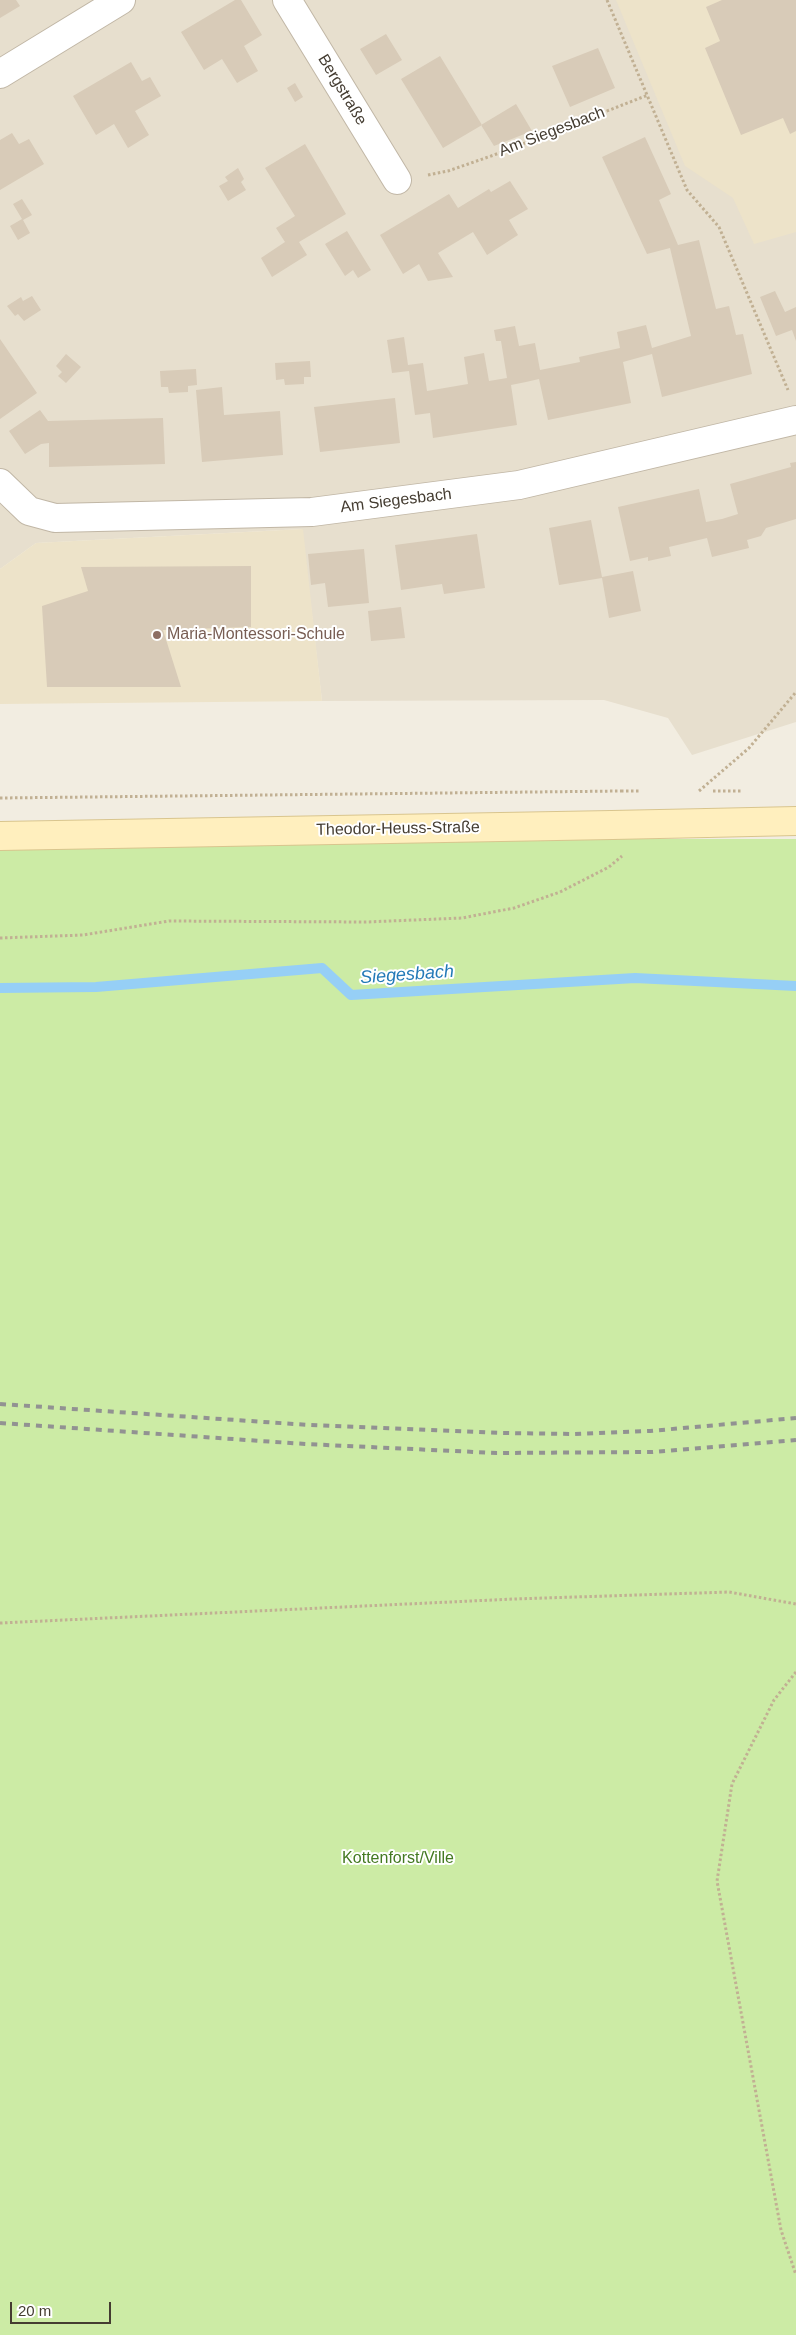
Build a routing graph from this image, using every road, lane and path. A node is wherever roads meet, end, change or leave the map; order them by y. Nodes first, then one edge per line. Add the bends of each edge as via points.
1 (121, 0) edge
2 (287, 0) edge
3 (607, 0) edge
4 (0, 74) edge
5 (648, 95) junction
6 (396, 180) joint
7 (789, 394) dead end
8 (796, 420) edge
9 (0, 483) edge
10 (796, 692) edge
11 (622, 790) dead end
12 (692, 797) dead end
13 (0, 798) edge
14 (796, 821) edge
15 (0, 836) edge
16 (629, 850) dead end
17 (0, 938) edge
18 (796, 1604) edge
19 (0, 1623) edge
20 (796, 1672) edge
21 (796, 2275) edge

1 - 4 street
2 - 6 street, Bergstraße
3 - 5 path
5 - 6 path, Am Siegesbach via 448,171
5 - 7 path via 687,190 718,227
8 - 9 street, Am Siegesbach via 519,485 312,512 55,518 29,511
10 - 12 path via 749,748
11 - 13 path
14 - 15 main road, Theodor-Heuss-Straße, bridge
16 - 17 path via 610,867 560,892 514,908 462,918 366,922 169,921 82,935
18 - 19 path via 730,1592
20 - 21 path via 774,1700 732,1784 717,1881 781,2230

